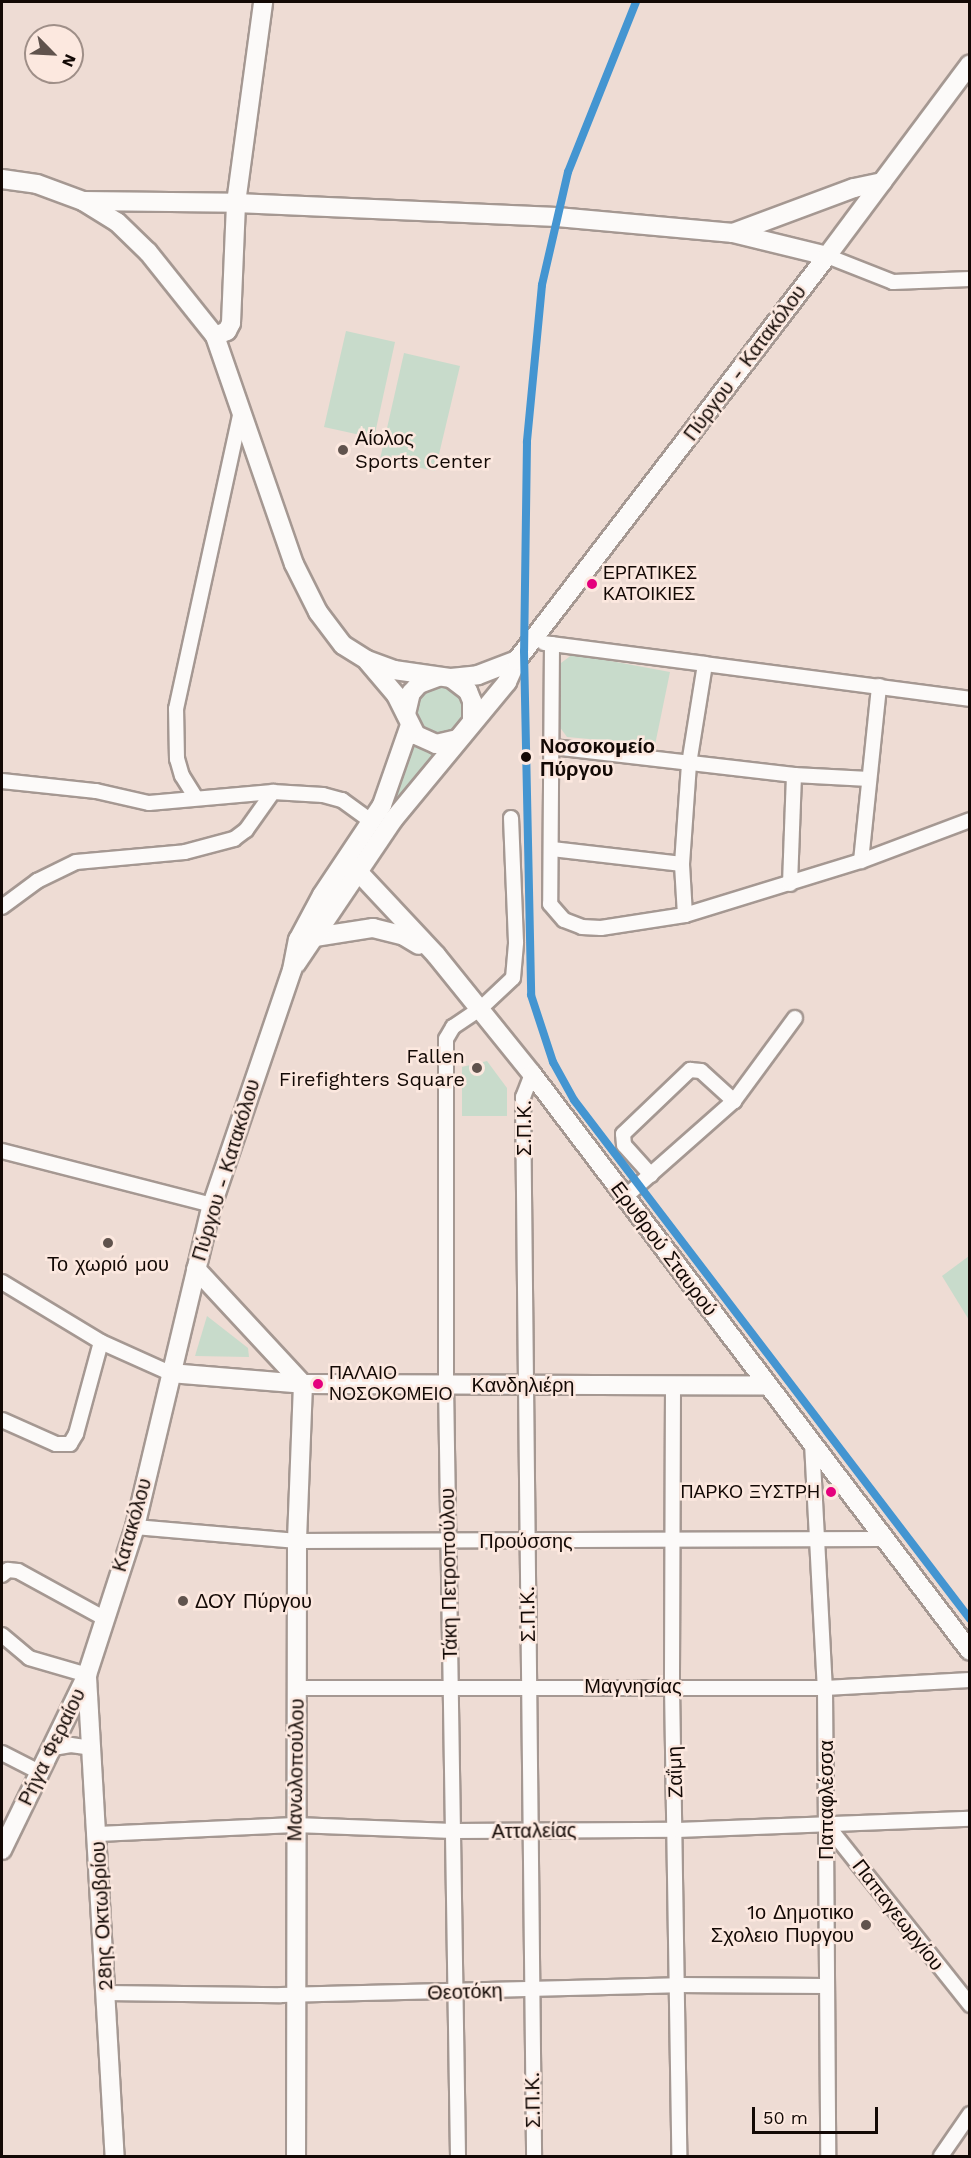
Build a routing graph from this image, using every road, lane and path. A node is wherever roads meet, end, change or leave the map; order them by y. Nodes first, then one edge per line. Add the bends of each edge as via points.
1 (263, 2) edge
2 (969, 64) edge
3 (2, 179) edge
4 (882, 182) junction
5 (83, 201) junction
6 (236, 203) junction
7 (733, 234) junction
8 (827, 256) junction
9 (969, 279) edge
10 (215, 336) junction
11 (241, 411) junction
12 (532, 642) junction
13 (552, 644) junction
14 (367, 660) junction
15 (517, 660) junction
16 (705, 664) junction
17 (445, 677) junction
18 (879, 686) junction
19 (969, 699) edge
20 (408, 720) junction
21 (466, 731) junction
22 (553, 747) junction
23 (689, 764) junction
24 (794, 776) junction
25 (869, 779) junction
26 (2, 781) edge
27 (273, 792) junction
28 (196, 798) junction
29 (511, 818) dead end
30 (969, 820) edge
31 (372, 822) junction
32 (552, 849) junction
33 (861, 861) junction
34 (351, 864) junction
35 (682, 864) junction
36 (790, 884) junction
37 (2, 907) edge
38 (685, 915) junction
39 (315, 937) junction
40 (436, 955) junction
41 (292, 970) junction
42 (480, 1009) junction
43 (795, 1018) dead end
44 (532, 1074) junction
45 (734, 1101) junction
46 (2, 1150) edge
47 (651, 1175) junction
48 (625, 1197) junction
49 (212, 1205) junction
50 (196, 1269) junction
51 (2, 1281) edge
52 (101, 1342) junction
53 (170, 1373) junction
54 (303, 1384) junction
55 (446, 1385) junction
56 (526, 1385) junction
57 (767, 1386) junction
58 (673, 1387) junction
59 (2, 1420) edge
60 (812, 1443) junction
61 (135, 1527) junction
62 (882, 1539) junction
63 (527, 1540) junction
64 (297, 1541) junction
65 (448, 1541) junction
66 (673, 1542) junction
67 (818, 1542) junction
68 (2, 1575) edge
69 (104, 1618) junction
70 (2, 1635) edge
71 (969, 1651) edge
72 (87, 1675) junction
73 (969, 1680) edge
74 (529, 1685) junction
75 (450, 1686) junction
76 (672, 1686) junction
77 (297, 1688) junction
78 (825, 1688) junction
79 (53, 1748) junction
80 (93, 1748) junction
81 (2, 1753) edge
82 (41, 1773) junction
83 (969, 1819) edge
84 (295, 1824) junction
85 (827, 1825) junction
86 (677, 1830) junction
87 (531, 1831) junction
88 (453, 1832) junction
89 (98, 1834) junction
90 (2, 1850) edge
91 (677, 1984) junction
92 (825, 1986) junction
93 (532, 1989) junction
94 (455, 1992) junction
95 (105, 1993) junction
96 (294, 1994) junction
97 (969, 2005) edge
98 (969, 2115) edge
99 (115, 2157) edge
100 (296, 2157) edge
101 (458, 2157) edge
102 (534, 2157) edge
103 (680, 2157) edge
104 (828, 2157) edge
105 (941, 2157) edge

1 - 6 main road
2 - 4 main road, Πύργου - Κατακόλου
3 - 5 main road via 37,184
4 - 7 main road via 854,188
4 - 8 main road, Πύργου - Κατακόλου
5 - 6 main road
5 - 10 main road via 117,222 148,252
6 - 7 main road via 557,217
6 - 10 main road via 231,323 227,331
7 - 8 main road
8 - 9 street via 893,282
8 - 12 main road, Πύργου - Κατακόλου
10 - 11 main road
11 - 14 main road via 308,593 330,630
11 - 28 street via 177,709 177,759
12 - 13 street
12 - 15 main road, Πύργου - Κατακόλου
13 - 16 street
13 - 22 street
14 - 17 main road via 406,673
14 - 20 main road via 396,694
15 - 17 main road, Πύργου - Κατακόλου via 478,675
15 - 21 main road, Πύργου - Κατακόλου via 507,682
16 - 18 street
16 - 23 street
17 - 20 main road, Πύργου - Κατακόλου via 418,684 411,693
17 - 21 main road, Πύργου - Κατακόλου via 468,691 472,700 472,722
18 - 19 street
18 - 25 street
20 - 21 main road, Πύργου - Κατακόλου via 416,735 436,744 458,739
20 - 31 main road, Πύργου - Κατακόλου via 382,805
21 - 34 main road, Πύργου - Κατακόλου
22 - 23 street
22 - 32 street
23 - 24 street
23 - 35 street
24 - 25 street
24 - 36 street
25 - 33 street
26 - 28 street via 96,791 149,803
27 - 28 street
27 - 31 street via 342,800
27 - 37 street via 246,830 234,839 185,852 76,862 37,881
29 - 42 street, Τάκη Πετροπούλου via 516,968 508,987
30 - 33 street
31 - 34 main road, Πύργου - Κατακόλου
32 - 35 street
32 - 38 street via 550,904 564,920 582,927 601,928
33 - 36 street
34 - 39 main road, Πύργου - Κατακόλου
34 - 40 main road, Ερυθρού Σταυρού
34 - 41 main road, Πύργου - Κατακόλου via 309,917 298,940
35 - 38 street
36 - 38 street
39 - 40 main road via 373,928 404,936
39 - 41 main road, Πύργου - Κατακόλου
40 - 42 main road, Ερυθρού Σταυρού
41 - 49 main road, Πύργου - Κατακόλου
42 - 44 main road, Ερυθρού Σταυρού
42 - 55 street, Τάκη Πετροπούλου via 453,1027 446,1039
43 - 45 street
44 - 48 main road, Ερυθρού Σταυρού
44 - 56 street, Σ.Π.Κ. via 523,1097
45 - 47 street
45 - 47 street via 701,1071 690,1070 623,1134 624,1145
46 - 49 street
47 - 48 street
48 - 57 main road, Ερυθρού Σταυρού
49 - 50 main road, Πύργου - Κατακόλου
50 - 53 main road, Πύργου - Κατακόλου
50 - 54 main road
51 - 52 street
52 - 53 street
52 - 59 street via 70,1444 56,1444
53 - 54 main road, Κανδηλιέρη
53 - 61 main road, Κατακόλου
54 - 55 main road, Κανδηλιέρη
54 - 64 main road, Μανωλοπούλου
55 - 56 main road, Κανδηλιέρη
55 - 65 street, Τάκη Πετροπούλου
56 - 58 main road, Κανδηλιέρη
56 - 63 street, Σ.Π.Κ.
57 - 58 main road, Κανδηλιέρη
57 - 60 main road, Ερυθρού Σταυρού
58 - 66 street, Ζαΐμη
60 - 62 main road, Ερυθρού Σταυρού
60 - 67 street, Παπαφλέσσα
61 - 64 street, Προύσσης
61 - 69 main road, Κατακόλου
62 - 67 street, Προύσσης
62 - 71 main road, Ερυθρού Σταυρού
63 - 65 street, Προύσσης
63 - 66 street, Προύσσης
63 - 74 street, Σ.Π.Κ.
64 - 65 street, Προύσσης
64 - 77 main road, Μανωλοπούλου
65 - 75 street, Τάκη Πετροπούλου
66 - 67 street, Προύσσης
66 - 76 street, Ζαΐμη
67 - 78 street, Παπαφλέσσα
68 - 69 street via 8,1570 18,1571
69 - 72 main road, Κατακόλου
70 - 72 street via 29,1658
72 - 79 main road, Ρήγα Φεραίου
72 - 80 main road, 28ης Οκτωβρίου
73 - 78 street, Μαγνησίας
74 - 75 street, Μαγνησίας
74 - 76 street, Μαγνησίας
74 - 87 street, Σ.Π.Κ.
75 - 77 street, Μαγνησίας
75 - 88 street, Τάκη Πετροπούλου
76 - 78 street, Μαγνησίας
76 - 86 street, Ζαΐμη
77 - 84 main road, Μανωλοπούλου
78 - 85 street, Παπαφλέσσα
79 - 80 street
79 - 82 main road, Ρήγα Φεραίου
80 - 89 main road, 28ης Οκτωβρίου
81 - 82 street
82 - 90 main road, Ρήγα Φεραίου
83 - 85 street, Ατταλείας
84 - 88 street, Ατταλείας
84 - 89 street, Ατταλείας
84 - 96 main road, Μανωλοπούλου
85 - 86 street, Ατταλείας
85 - 92 street, Παπαφλέσσα
85 - 97 street, Παπαγεωργίου
86 - 87 street, Ατταλείας
86 - 91 street, Ζαΐμη
87 - 88 street, Ατταλείας
87 - 93 street, Σ.Π.Κ.
88 - 94 street, Τάκη Πετροπούλου
89 - 95 main road, 28ης Οκτωβρίου
91 - 92 street, Θεοτόκη
91 - 93 street, Θεοτόκη
91 - 103 street, Ζαΐμη
92 - 104 street, Παπαφλέσσα
93 - 94 street, Θεοτόκη
93 - 102 street, Σ.Π.Κ.
94 - 96 street, Θεοτόκη
94 - 101 street, Τάκη Πετροπούλου
95 - 96 street, Θεοτόκη
95 - 99 main road, 28ης Οκτωβρίου
96 - 100 main road, Μανωλοπούλου
98 - 105 street

